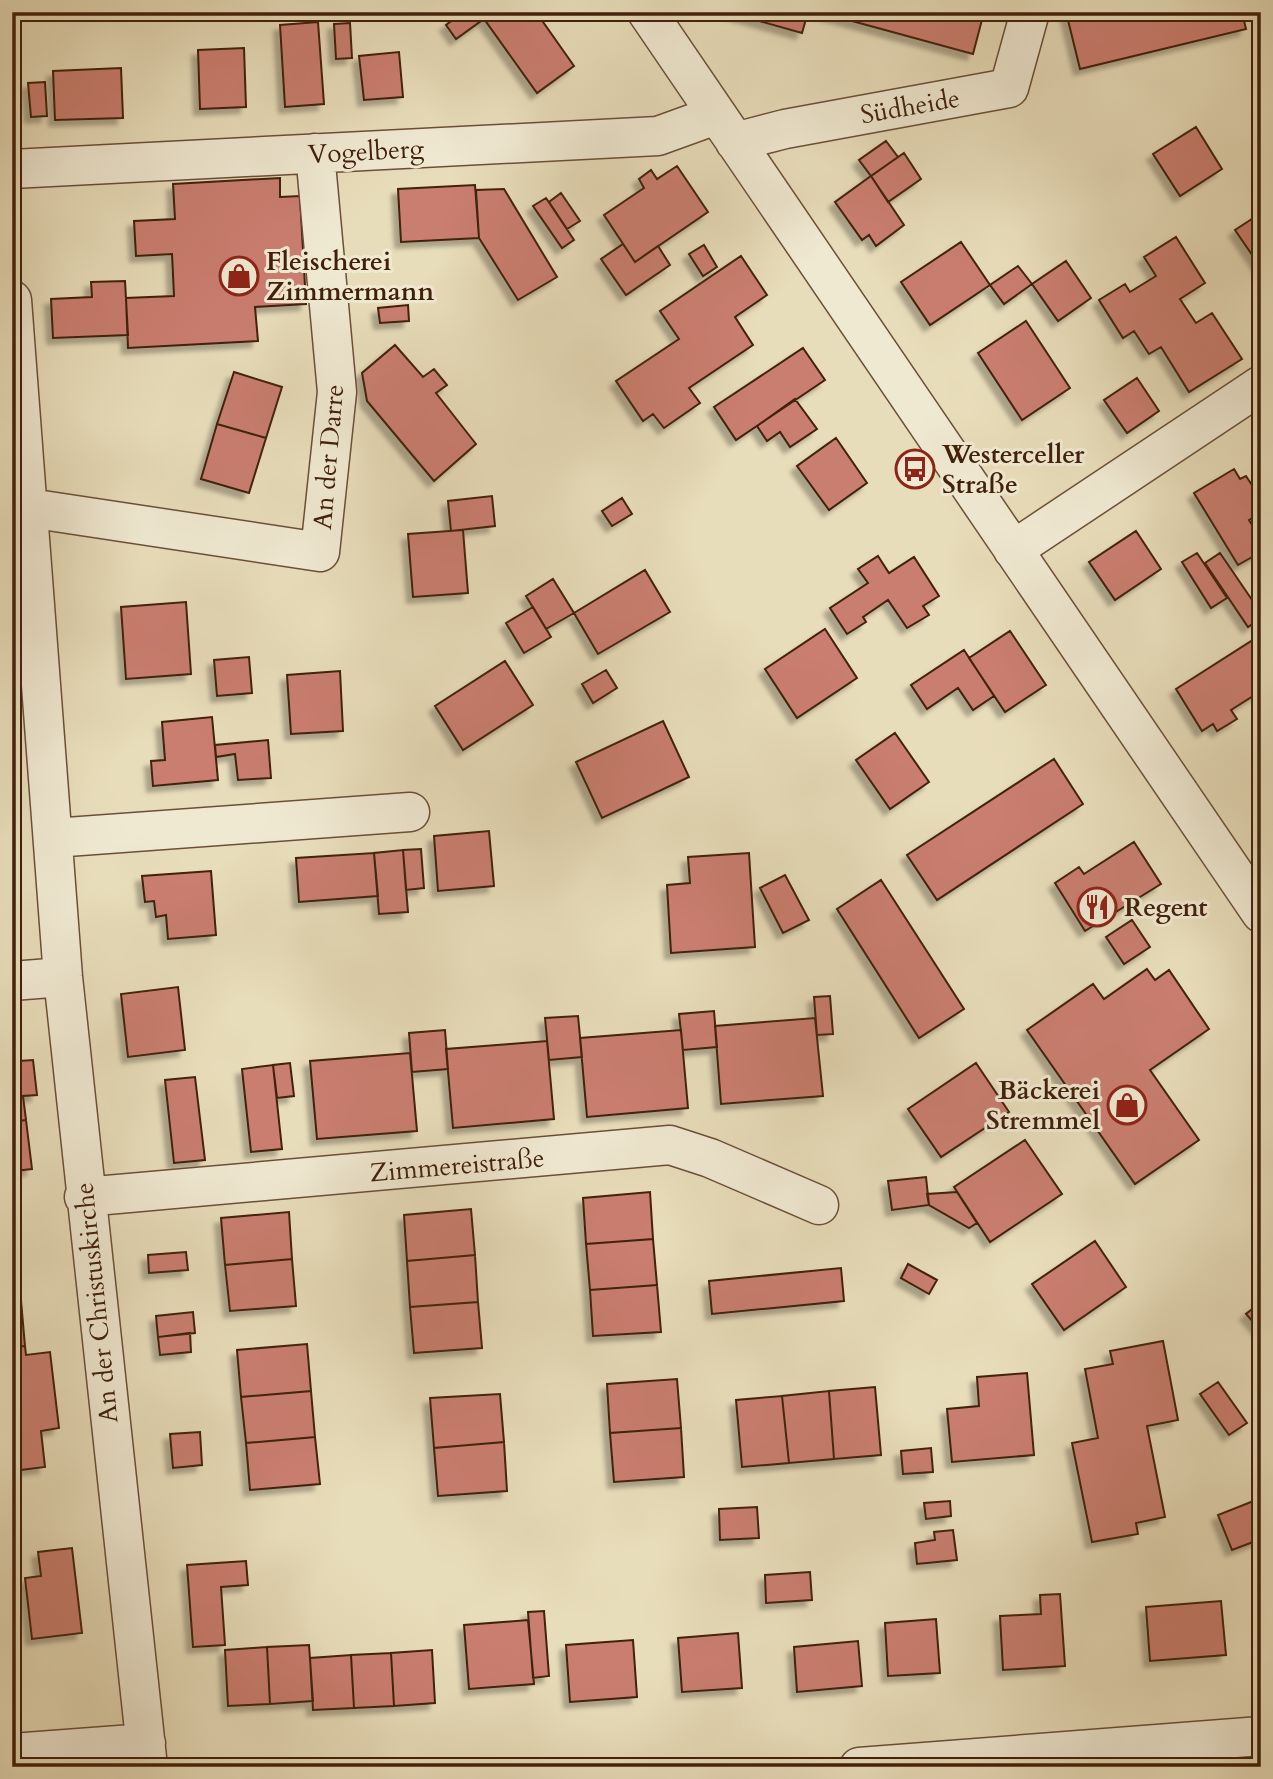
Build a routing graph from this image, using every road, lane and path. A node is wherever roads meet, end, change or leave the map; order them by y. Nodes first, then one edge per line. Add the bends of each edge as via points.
1 (647, 12) edge
2 (1030, 12) edge
3 (726, 129) junction
4 (315, 153) junction
5 (12, 169) edge
6 (12, 300) edge
7 (1261, 385) edge
8 (29, 508) junction
9 (1013, 550) junction
10 (410, 811) dead end
11 (53, 838) junction
12 (1261, 914) edge
13 (63, 977) junction
14 (12, 981) edge
15 (84, 1197) junction
16 (819, 1205) dead end
17 (1261, 1736) edge
18 (12, 1754) edge
19 (147, 1755) edge
20 (974, 1763) edge
21 (859, 1767) edge

1 - 3 street
2 - 3 street, Südheide via 1009,88 785,129
3 - 4 street, Vogelberg
3 - 9 street
4 - 5 street, Vogelberg
4 - 8 street, An der Darre via 337,392 320,552
6 - 8 street, An der Christuskirche
7 - 9 street
8 - 11 street, An der Christuskirche
9 - 12 street
10 - 11 street
11 - 13 street, An der Christuskirche
13 - 14 street
13 - 15 street, An der Christuskirche
15 - 16 street, Zimmereistraße via 670,1145
15 - 19 street, An der Christuskirche
17 - 20 street
18 - 19 street
20 - 21 street

